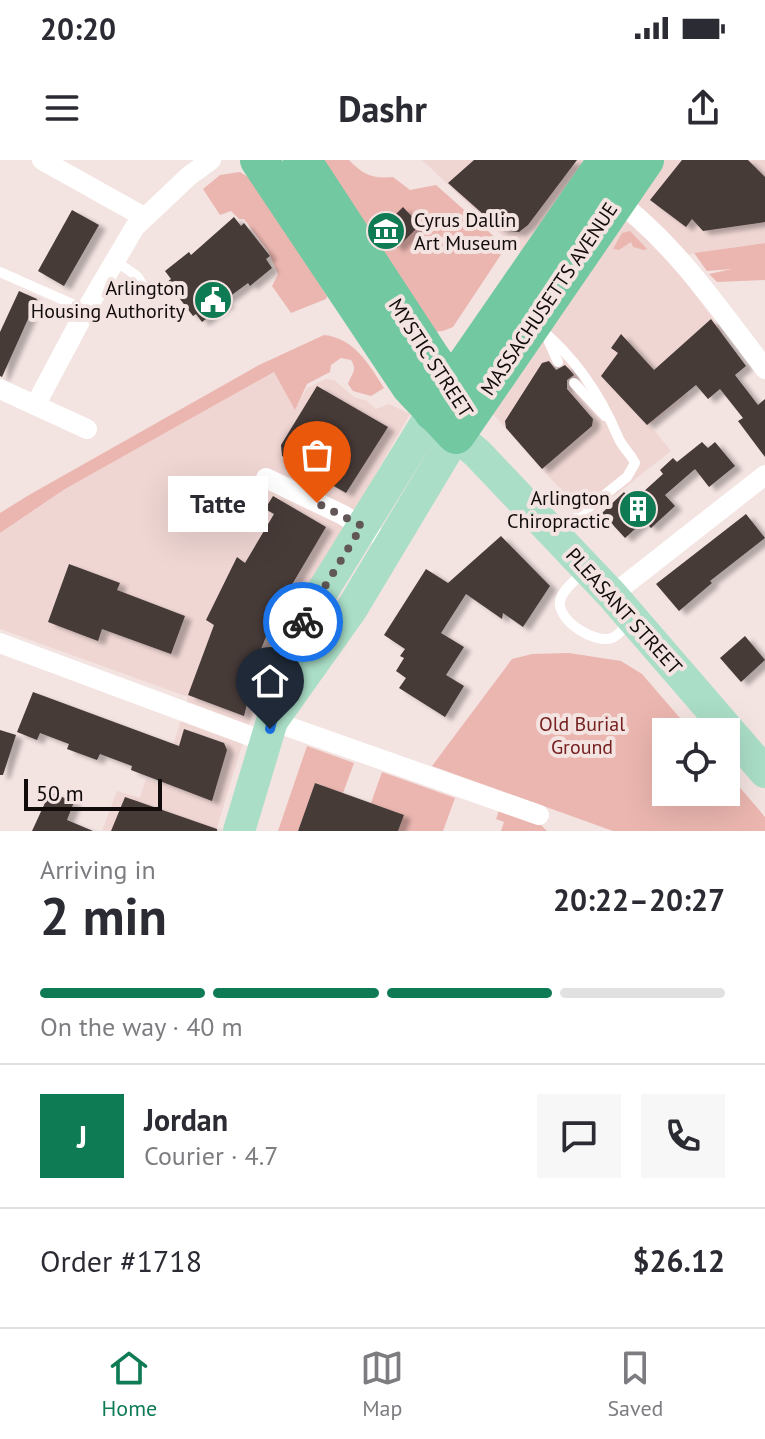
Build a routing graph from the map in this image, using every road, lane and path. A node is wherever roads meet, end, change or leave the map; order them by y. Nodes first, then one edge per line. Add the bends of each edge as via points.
1 (42, 160) edge
2 (211, 160) edge
3 (259, 160) edge
4 (302, 160) edge
5 (645, 160) edge
6 (604, 180) edge
7 (144, 217) junction
8 (114, 260) junction
9 (0, 272) edge
10 (149, 295) dead end
11 (86, 310) junction
12 (539, 328) junction
13 (558, 362) dead end
14 (765, 369) edge
15 (574, 383) dead end
16 (0, 389) edge
17 (36, 404) junction
18 (458, 420) junction
19 (87, 429) dead end
20 (616, 430) junction
21 (765, 475) edge
22 (266, 478) dead end
23 (362, 526) junction
24 (555, 534) junction
25 (587, 568) junction
26 (612, 595) junction
27 (351, 610) junction
28 (633, 619) junction
29 (0, 643) edge
30 (269, 731) junction
31 (765, 772) edge
32 (539, 815) dead end
33 (239, 831) edge

1 - 7 street
2 - 7 street
3 - 18 highway, MYSTIC STREET via 410,386
4 - 18 highway, MYSTIC STREET
5 - 6 highway, MASSACHUSETTS AVENUE
6 - 12 highway, MASSACHUSETTS AVENUE
6 - 14 street via 680,261
6 - 18 highway, MASSACHUSETTS AVENUE
7 - 8 street
8 - 10 lane via 137,276
8 - 11 street
9 - 11 lane
11 - 17 street
12 - 13 lane
12 - 18 highway, MASSACHUSETTS AVENUE
12 - 20 lane via 594,388
15 - 20 lane
16 - 17 street
17 - 19 street
18 - 23 main road, MASSACHUSETTS AVENUE
18 - 24 main road, PLEASANT STREET
18 - 27 main road, MASSACHUSETTS AVENUE
20 - 24 lane via 634,461 632,473
21 - 26 street
22 - 23 street
23 - 27 street via 376,542 356,582
23 - 30 main road, MASSACHUSETTS AVENUE via 301,626
24 - 25 main road, PLEASANT STREET
25 - 26 main road, PLEASANT STREET
25 - 28 lane via 562,595 567,619 601,639 614,636
26 - 28 main road, PLEASANT STREET
27 - 30 main road, MASSACHUSETTS AVENUE
28 - 31 main road, PLEASANT STREET
29 - 30 street
30 - 32 street
30 - 33 main road, MASSACHUSETTS AVENUE

